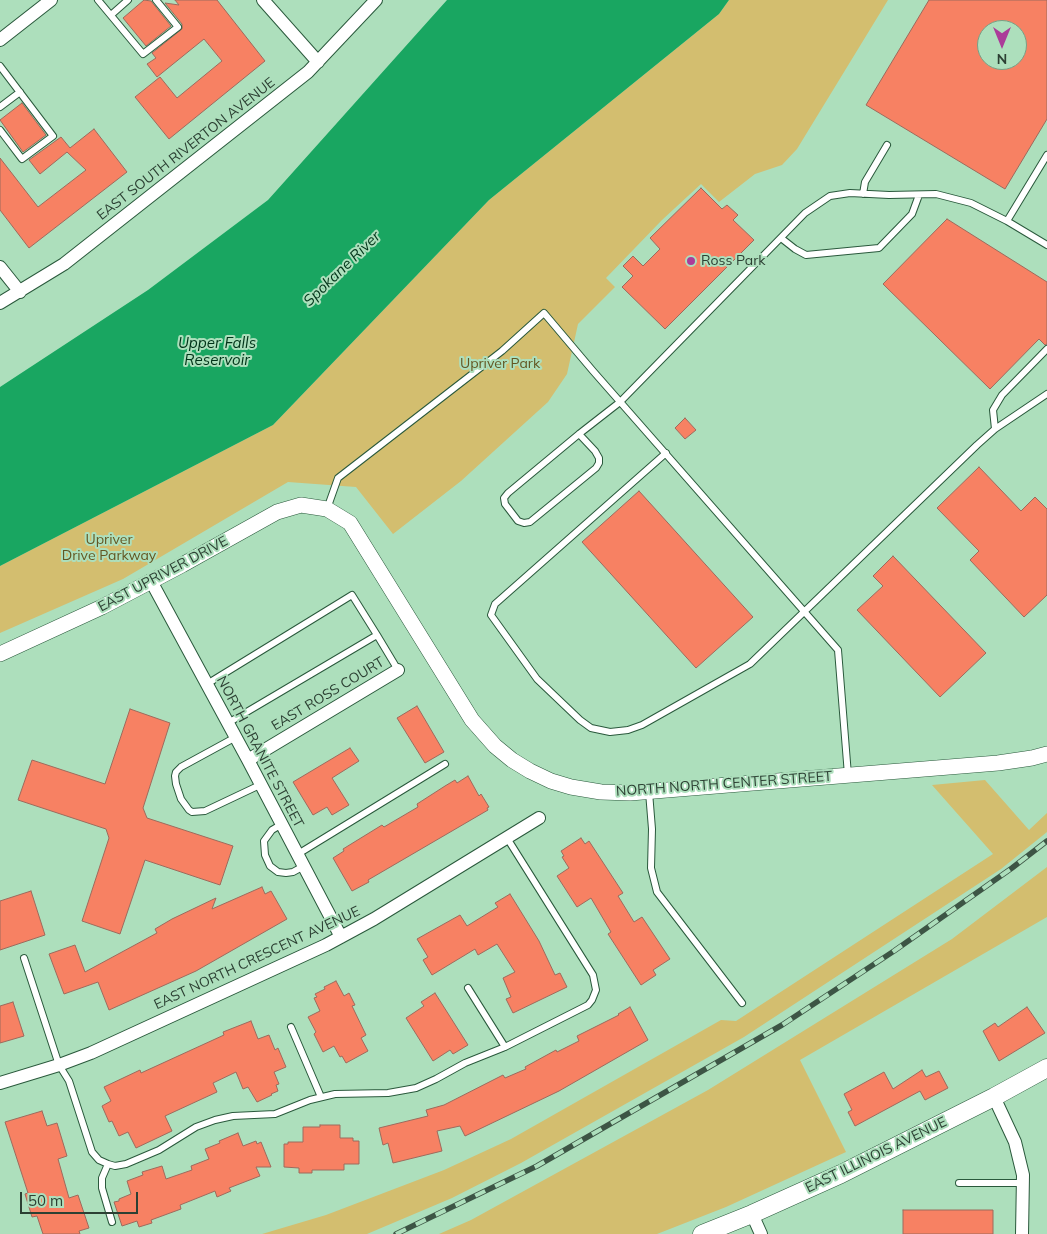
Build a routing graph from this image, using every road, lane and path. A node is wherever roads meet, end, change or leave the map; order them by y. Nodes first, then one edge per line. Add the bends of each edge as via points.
1 (51, 0) edge
2 (98, 0) edge
3 (128, 0) edge
4 (156, 0) edge
5 (263, 0) edge
6 (376, 0) edge
7 (110, 15) junction
8 (0, 40) edge
9 (318, 62) junction
10 (0, 66) edge
11 (20, 92) junction
12 (0, 108) edge
13 (0, 130) edge
14 (887, 145) dead end
15 (1047, 155) edge
16 (863, 194) junction
17 (919, 195) junction
18 (1007, 221) junction
19 (779, 240) junction
20 (1047, 245) edge
21 (0, 267) edge
22 (20, 292) junction
23 (0, 303) edge
24 (1047, 348) edge
25 (1047, 394) edge
26 (620, 402) junction
27 (994, 430) junction
28 (580, 434) junction
29 (666, 453) junction
30 (327, 509) junction
31 (151, 581) junction
32 (806, 612) junction
33 (377, 635) junction
34 (0, 654) edge
35 (398, 670) joint
36 (207, 684) junction
37 (228, 723) junction
38 (236, 737) junction
39 (1047, 754) edge
40 (248, 760) junction
41 (446, 764) dead end
42 (848, 775) junction
43 (262, 784) junction
44 (649, 791) junction
45 (539, 818) dead end
46 (282, 824) junction
47 (507, 838) junction
48 (298, 854) junction
49 (304, 866) junction
50 (342, 937) junction
51 (24, 958) dead end
52 (468, 988) dead end
53 (742, 1003) dead end
54 (291, 1028) dead end
55 (504, 1047) junction
56 (59, 1065) junction
57 (1047, 1068) edge
58 (0, 1083) edge
59 (321, 1097) junction
60 (994, 1097) junction
61 (108, 1164) junction
62 (958, 1183) dead end
63 (1023, 1183) junction
64 (752, 1214) junction
65 (112, 1222) dead end
66 (702, 1234) edge
67 (761, 1234) edge
68 (1022, 1234) edge

1 - 8 street
2 - 7 lane
3 - 7 lane
4 - 7 lane via 178,27 143,54
5 - 9 street
6 - 9 street, EAST SOUTH RIVERTON AVENUE
9 - 22 street, EAST SOUTH RIVERTON AVENUE via 64,264
10 - 11 lane
11 - 12 lane
11 - 13 lane via 53,136 22,159
14 - 16 lane via 865,182
15 - 18 lane
16 - 17 lane
16 - 19 lane via 830,196 805,213
17 - 18 lane via 936,194 971,203
17 - 19 lane via 912,214 879,248 806,255
18 - 20 lane
19 - 26 lane
21 - 22 street
22 - 23 street, EAST SOUTH RIVERTON AVENUE
24 - 27 lane via 1002,394 994,410
25 - 27 lane
26 - 28 lane
26 - 29 lane
26 - 30 lane via 544,313 502,351 338,478
27 - 32 lane
28 - 28 lane via 504,498 518,521 530,522 596,468 599,458
29 - 32 lane
29 - 32 lane via 495,604 490,615 537,679 591,728 610,732 628,730 750,664
30 - 31 street, EAST UPRIVER DRIVE via 301,505 278,512
30 - 44 street, NORTH NORTH CENTER STREET via 350,523 466,712 500,750 530,771 571,787 601,792
31 - 34 street, EAST UPRIVER DRIVE
31 - 36 street, NORTH GRANITE STREET
32 - 42 lane via 838,650
33 - 35 lane
33 - 36 lane via 352,595
33 - 37 lane
35 - 40 street, EAST ROSS COURT
36 - 37 street, NORTH GRANITE STREET
37 - 38 street, NORTH GRANITE STREET
38 - 40 street, NORTH GRANITE STREET
38 - 43 lane via 176,772 181,799 192,812 205,811
39 - 42 street, NORTH NORTH CENTER STREET via 998,763
40 - 43 street, NORTH GRANITE STREET
41 - 48 lane
42 - 44 street, NORTH NORTH CENTER STREET
43 - 46 street, NORTH GRANITE STREET
44 - 53 lane via 651,868 657,892
45 - 47 street, EAST NORTH CRESCENT AVENUE
46 - 48 street, NORTH GRANITE STREET
46 - 49 lane via 272,830 264,841 270,866 286,873
47 - 50 street, EAST NORTH CRESCENT AVENUE
47 - 55 lane via 590,970 596,986 592,1000 585,1008
48 - 49 street, NORTH GRANITE STREET
49 - 50 street, NORTH GRANITE STREET
50 - 56 street, EAST NORTH CRESCENT AVENUE
51 - 56 lane
52 - 55 lane
54 - 59 lane
55 - 59 lane via 426,1084 406,1090
56 - 58 street, EAST NORTH CRESCENT AVENUE
56 - 61 lane via 69,1081 92,1152
57 - 60 main road, EAST ILLINOIS AVENUE
59 - 61 lane via 275,1114 215,1120 132,1162 120,1166
60 - 63 street via 1015,1142
60 - 64 main road, EAST ILLINOIS AVENUE via 841,1174
61 - 65 lane via 102,1185
62 - 63 lane
63 - 68 street
64 - 66 main road, EAST ILLINOIS AVENUE
64 - 67 street

